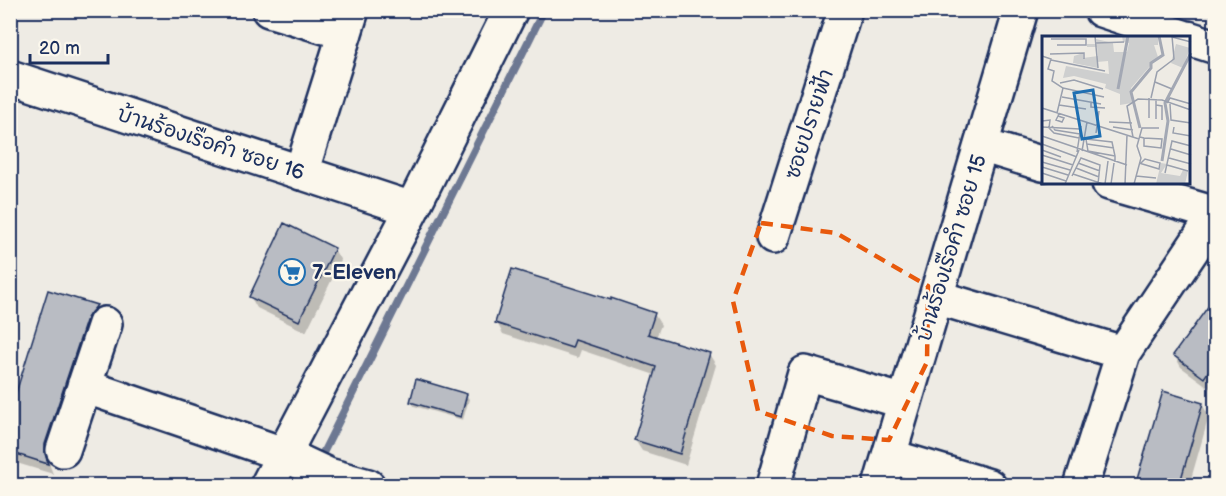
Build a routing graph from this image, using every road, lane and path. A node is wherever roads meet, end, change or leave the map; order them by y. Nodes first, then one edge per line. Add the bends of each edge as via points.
1 (269, 10) edge
2 (511, 10) edge
3 (845, 10) edge
4 (1022, 10) edge
5 (1101, 10) edge
6 (348, 22) edge
7 (1181, 36) edge
8 (1190, 39) edge
9 (1215, 47) edge
10 (10, 77) edge
11 (981, 145) junction
12 (1042, 164) edge
13 (301, 173) junction
14 (1112, 184) edge
15 (412, 209) junction
16 (1215, 214) edge
17 (773, 237) dead end
18 (936, 297) junction
19 (105, 324) dead end
20 (1123, 353) junction
21 (84, 386) junction
22 (905, 402) junction
23 (63, 450) dead end
24 (283, 454) junction
25 (885, 471) edge
26 (267, 486) edge
27 (368, 486) edge
28 (773, 486) edge
29 (989, 486) edge
30 (1081, 486) edge

1 - 6 street
2 - 15 street
3 - 17 street, ซอยปรายฟ้า
4 - 11 street, บ้านร้องเรือคำ ซอย 15
5 - 7 street
6 - 13 street
8 - 9 street
10 - 13 street, บ้านร้องเรือคำ ซอย 16
11 - 12 street
11 - 18 street, บ้านร้องเรือคำ ซอย 15
13 - 15 street, บ้านร้องเรือคำ ซอย 16
14 - 16 street
15 - 24 street
16 - 20 street
18 - 20 street
18 - 22 street, บ้านร้องเรือคำ ซอย 15
19 - 21 street
20 - 30 street
21 - 23 street
21 - 24 street
22 - 25 street, บ้านร้องเรือคำ ซอย 15
22 - 28 street via 806,373
24 - 26 street
24 - 27 street via 328,476
25 - 29 street

